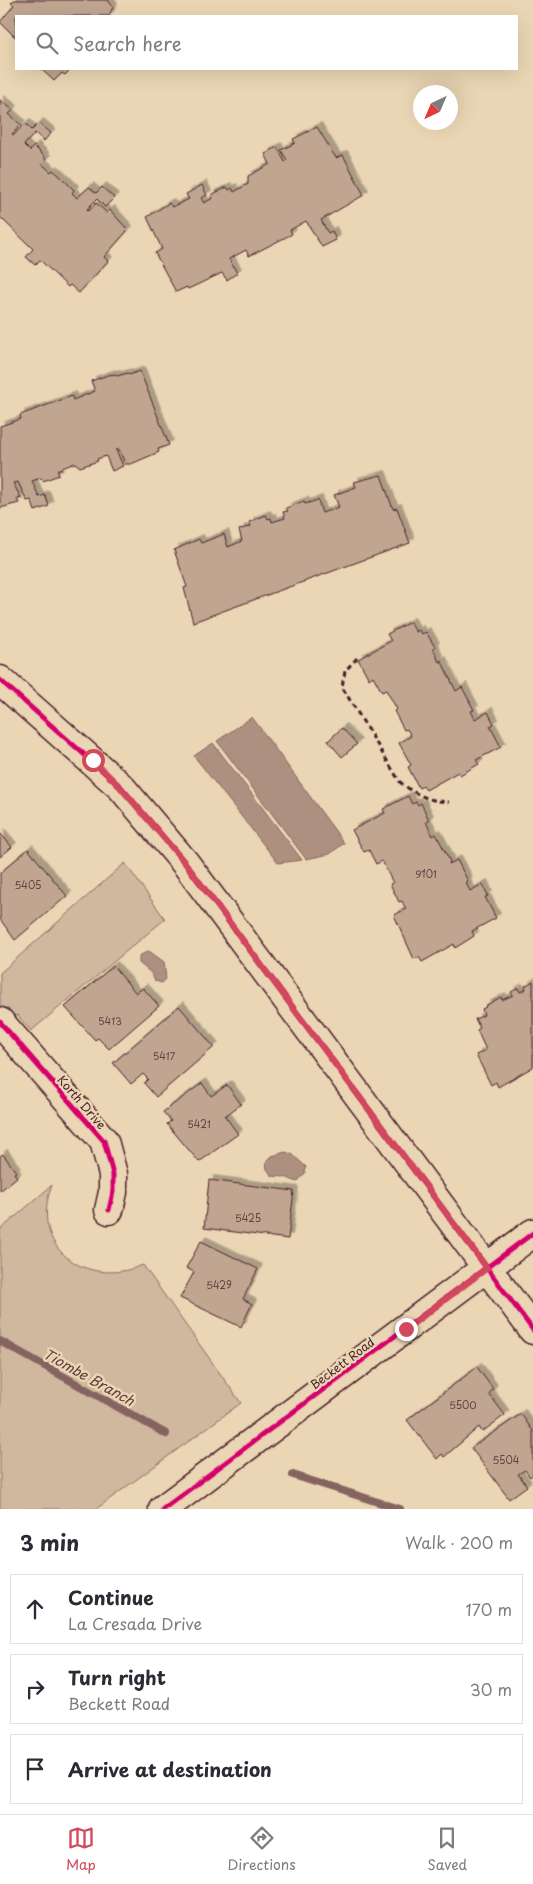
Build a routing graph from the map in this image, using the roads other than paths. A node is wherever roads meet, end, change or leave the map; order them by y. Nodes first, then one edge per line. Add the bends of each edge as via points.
1 (2, 686) edge
2 (0, 1022) edge
3 (108, 1210) dead end
4 (533, 1233) edge
5 (487, 1268) junction
6 (533, 1330) edge
7 (162, 1509) edge

1 - 5 street via 120,787 186,864
2 - 3 street, Korth Drive via 104,1141 113,1174
4 - 5 street, Beckett Road
5 - 6 street
5 - 7 street, Beckett Road

